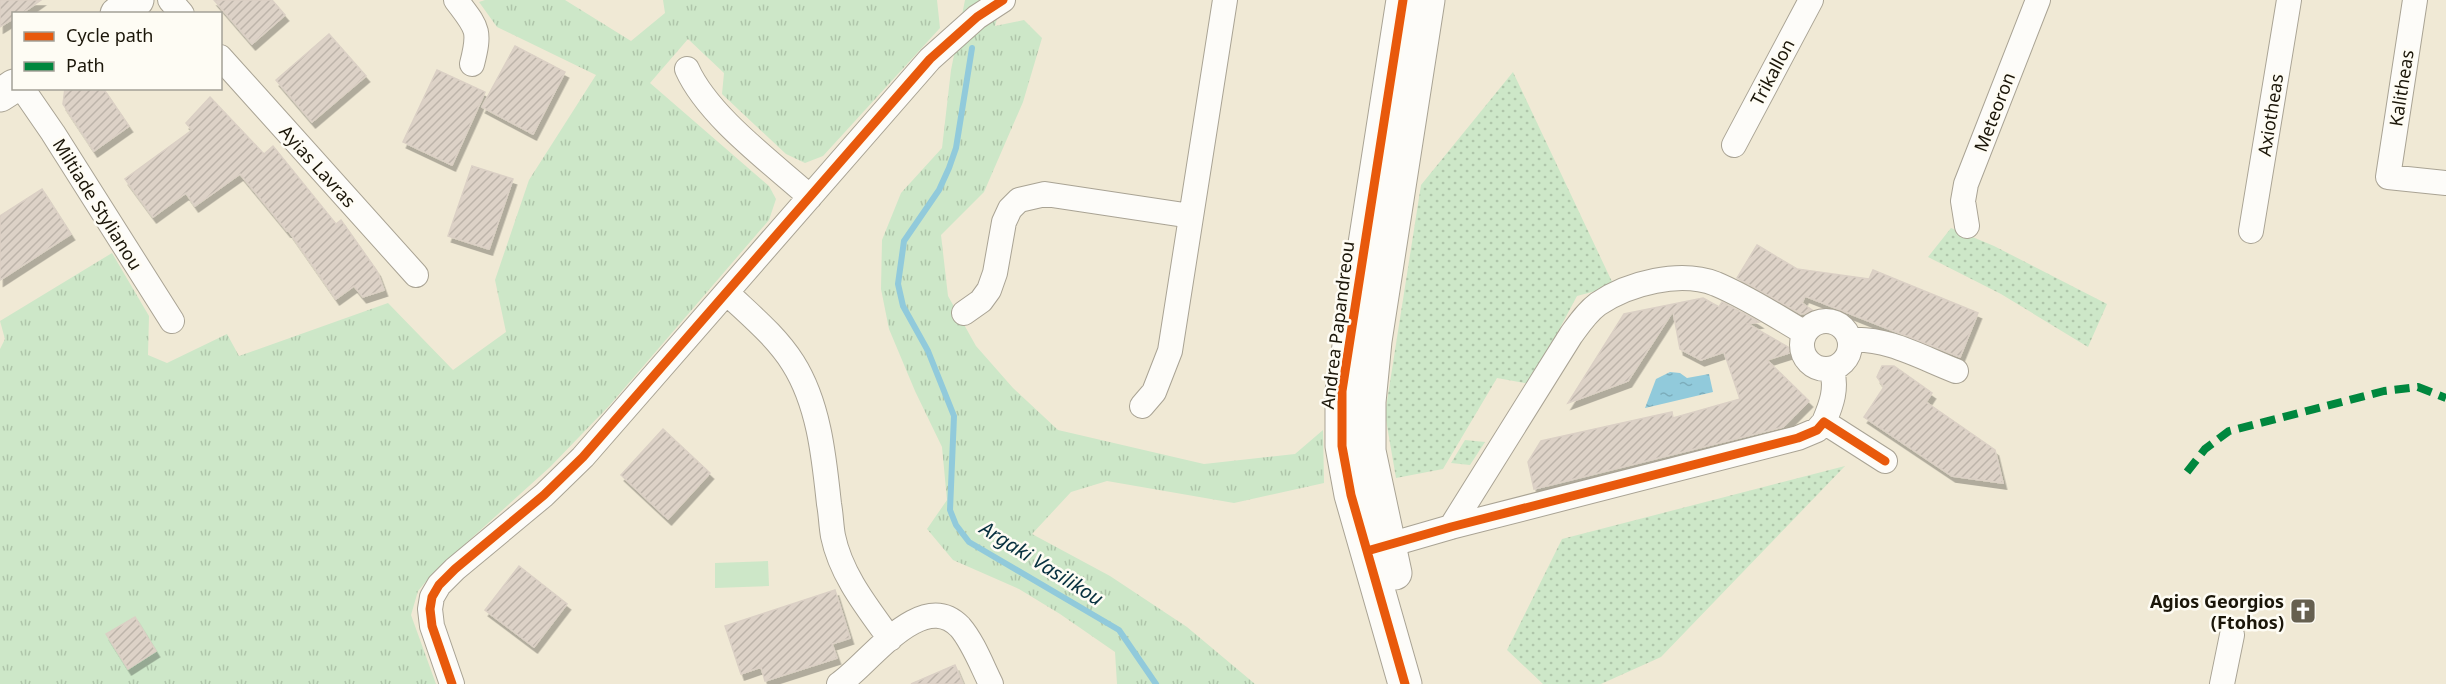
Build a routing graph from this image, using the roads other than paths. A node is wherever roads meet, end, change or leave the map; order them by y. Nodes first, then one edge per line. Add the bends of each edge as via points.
1 (137, 0) edge
2 (170, 0) edge
3 (456, 0) edge
4 (1003, 0) edge
5 (1225, 0) edge
6 (1403, 0) edge
7 (1428, 0) edge
8 (1811, 0) edge
9 (2038, 0) edge
10 (2289, 0) edge
11 (2415, 0) edge
12 (974, 8) edge
13 (120, 12) edge
14 (180, 12) edge
15 (222, 59) edge
16 (472, 64) dead end
17 (687, 69) dead end
18 (23, 90) edge
19 (1734, 145) dead end
20 (2446, 183) edge
21 (810, 197) junction
22 (1191, 216) junction
23 (1967, 226) dead end
24 (2250, 231) dead end
25 (416, 275) dead end
26 (727, 293) junction
27 (964, 313) dead end
28 (172, 321) dead end
29 (1804, 333) junction
30 (1850, 340) junction
31 (1833, 369) junction
32 (1956, 371) dead end
33 (1142, 406) dead end
34 (1824, 422) junction
35 (1885, 461) dead end
36 (1451, 527) junction
37 (1377, 548) junction
38 (2232, 635) dead end
39 (890, 639) junction
40 (452, 684) edge
41 (838, 684) edge
42 (991, 684) edge
43 (1405, 684) edge
44 (1426, 684) edge
45 (2223, 684) edge

1 - 13 street
2 - 14 street
3 - 16 street via 476,26 478,42
4 - 12 street
5 - 22 street
6 - 37 street, Andrea Papandreou via 1342,391 1342,446 1351,495
7 - 37 street, Andrea Papandreou via 1369,402 1368,451
8 - 19 street, Trikallon
9 - 23 street, Meteoron via 1966,184 1963,201
10 - 24 street, Axiotheas
11 - 20 street, Kalitheas via 2388,177
12 - 21 street
15 - 25 street, Ayias Lavras
17 - 21 street via 717,113
18 - 28 street, Miltiade Stylianou
21 - 26 street
22 - 27 street via 1045,194 1019,200 1004,222 989,290
22 - 33 street via 1170,351 1154,392
26 - 39 street via 778,344 804,384 822,442 833,535 840,560 858,595
26 - 40 street via 562,479 439,585 432,597 432,626
29 - 30 street via 1814,324 1827,321 1844,328
29 - 31 street via 1801,345 1805,358 1814,367
29 - 36 street via 1714,284 1693,278 1646,283 1597,304 1571,335
30 - 31 street via 1847,358
30 - 32 street via 1872,340 1897,347
31 - 34 street via 1835,393
34 - 35 street
34 - 36 street via 1817,430 1798,438
36 - 37 street
37 - 43 street, Andrea Papandreou
37 - 44 street, Andrea Papandreou
38 - 45 street
39 - 41 street
39 - 42 street via 911,622 944,617 962,629

